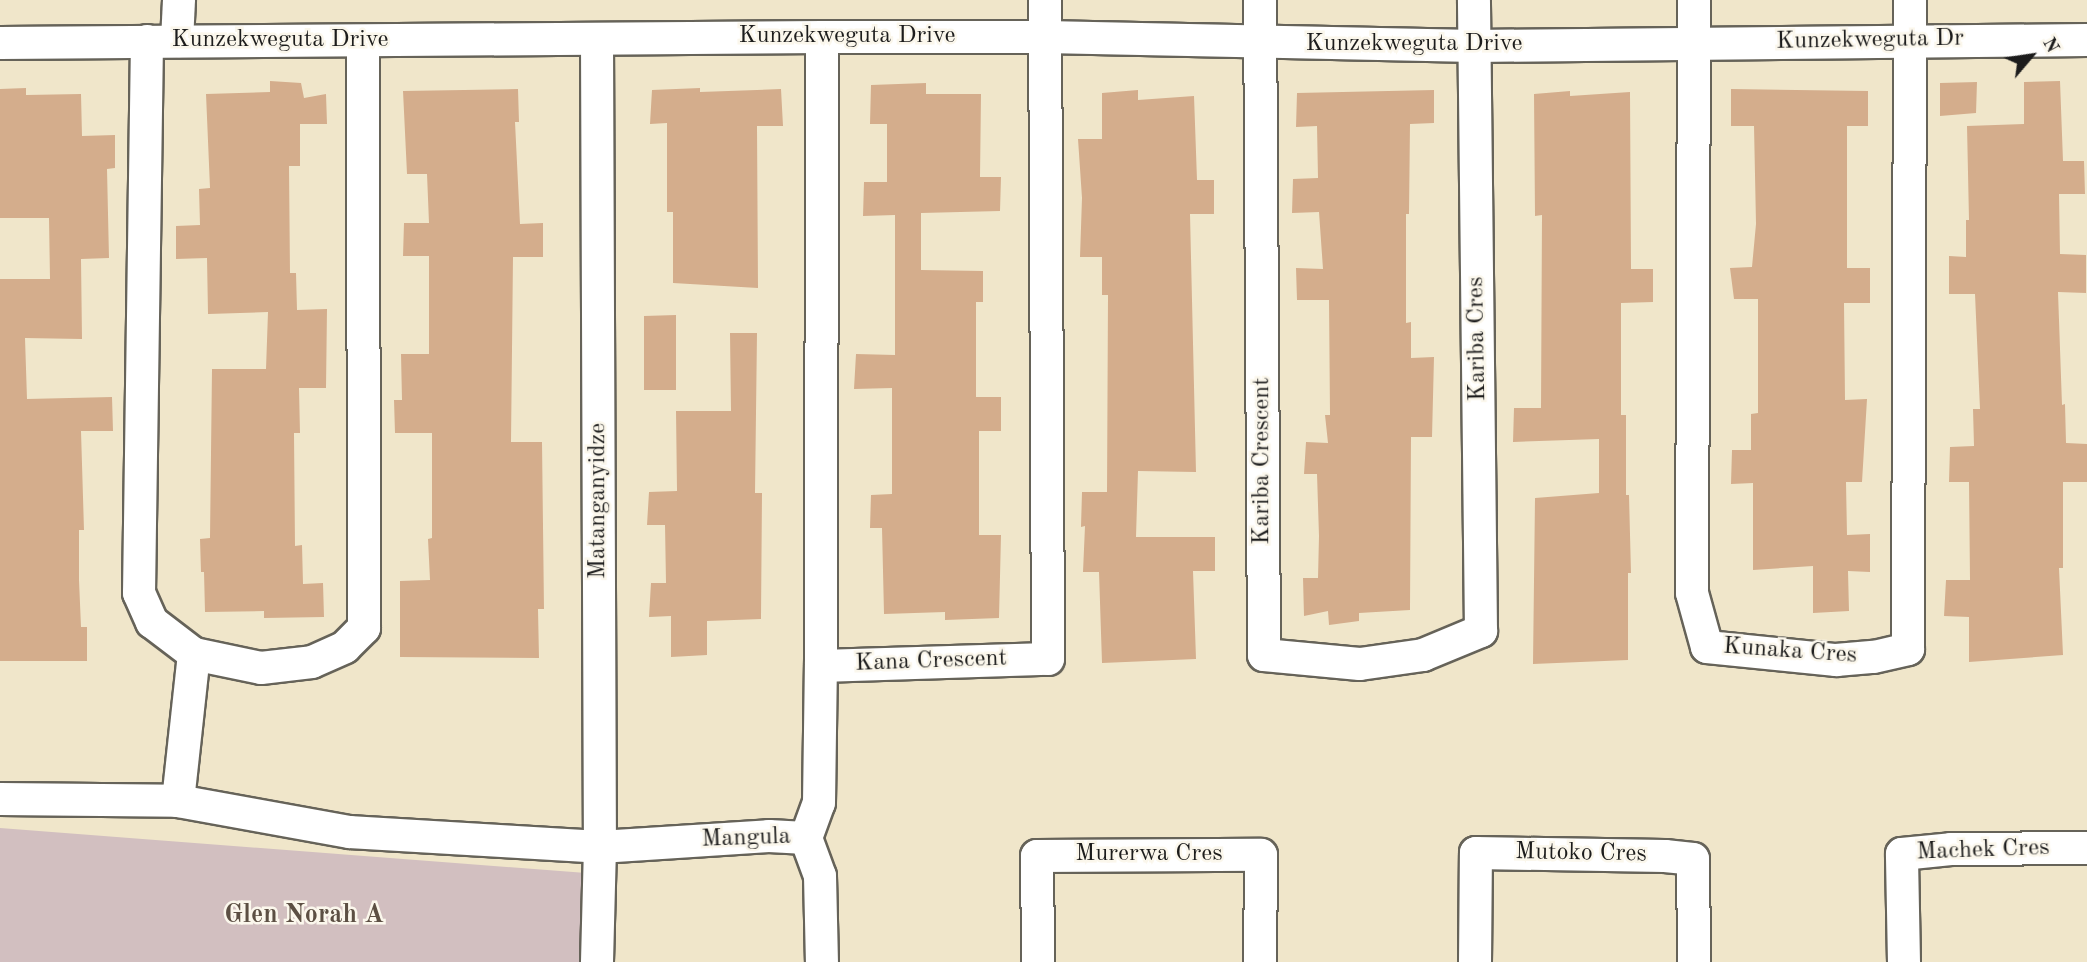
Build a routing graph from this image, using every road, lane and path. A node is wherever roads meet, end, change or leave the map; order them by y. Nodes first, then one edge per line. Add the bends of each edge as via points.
1 (178, 0) edge
2 (1045, 0) edge
3 (1260, 0) edge
4 (1474, 0) edge
5 (1694, 0) edge
6 (1910, 0) edge
7 (822, 37) junction
8 (1045, 37) junction
9 (597, 40) junction
10 (1911, 40) junction
11 (2087, 40) edge
12 (162, 41) junction
13 (363, 42) junction
14 (0, 43) edge
15 (1261, 44) junction
16 (1695, 44) junction
17 (1475, 46) junction
18 (1481, 631) joint
19 (194, 654) junction
20 (821, 666) junction
21 (0, 799) edge
22 (178, 801) junction
23 (806, 838) junction
24 (600, 847) junction
25 (2087, 848) edge
26 (597, 962) edge
27 (822, 962) edge
28 (1038, 962) edge
29 (1260, 962) edge
30 (1475, 962) edge
31 (1694, 962) edge
32 (1903, 962) edge

1 - 12 street
2 - 8 street
3 - 15 street
4 - 17 street, Kariba Cres
5 - 16 street
6 - 10 street
7 - 8 street, Kunzekweguta Drive
7 - 9 street, Kunzekweguta Drive
7 - 20 street, Kana Crescent
8 - 15 street, Kunzekweguta Drive
8 - 20 street, Kana Crescent via 1048,659
9 - 13 street, Kunzekweguta Drive
9 - 24 street, Matanganyidze
10 - 11 street, Kunzekweguta Dr
10 - 16 street, Kunzekweguta Dr
10 - 16 street, Kunaka Cres via 1908,649 1836,660 1707,647 1692,593
12 - 13 street, Kunzekweguta Drive
12 - 14 street, Kunzekweguta Drive
12 - 19 street via 139,593 152,622
13 - 19 street via 364,628 345,647 312,662 261,668
15 - 17 street, Kunzekweguta Drive
15 - 18 street, Kariba Crescent via 1264,655 1360,664 1423,655
16 - 17 street, Kunzekweguta Drive
17 - 18 street, Kariba Cres
19 - 22 street
20 - 23 street via 819,803
21 - 22 street, Mangula
22 - 24 street, Mangula via 349,832
23 - 24 street, Mangula via 769,836
23 - 27 street, Mangula via 820,876
24 - 26 street, Matanganyidze
25 - 32 street, Machek Cres via 1902,854
28 - 29 street, Murerwa Cres via 1037,856 1261,855
30 - 31 street, Mutoko Cres via 1476,853 1692,859

